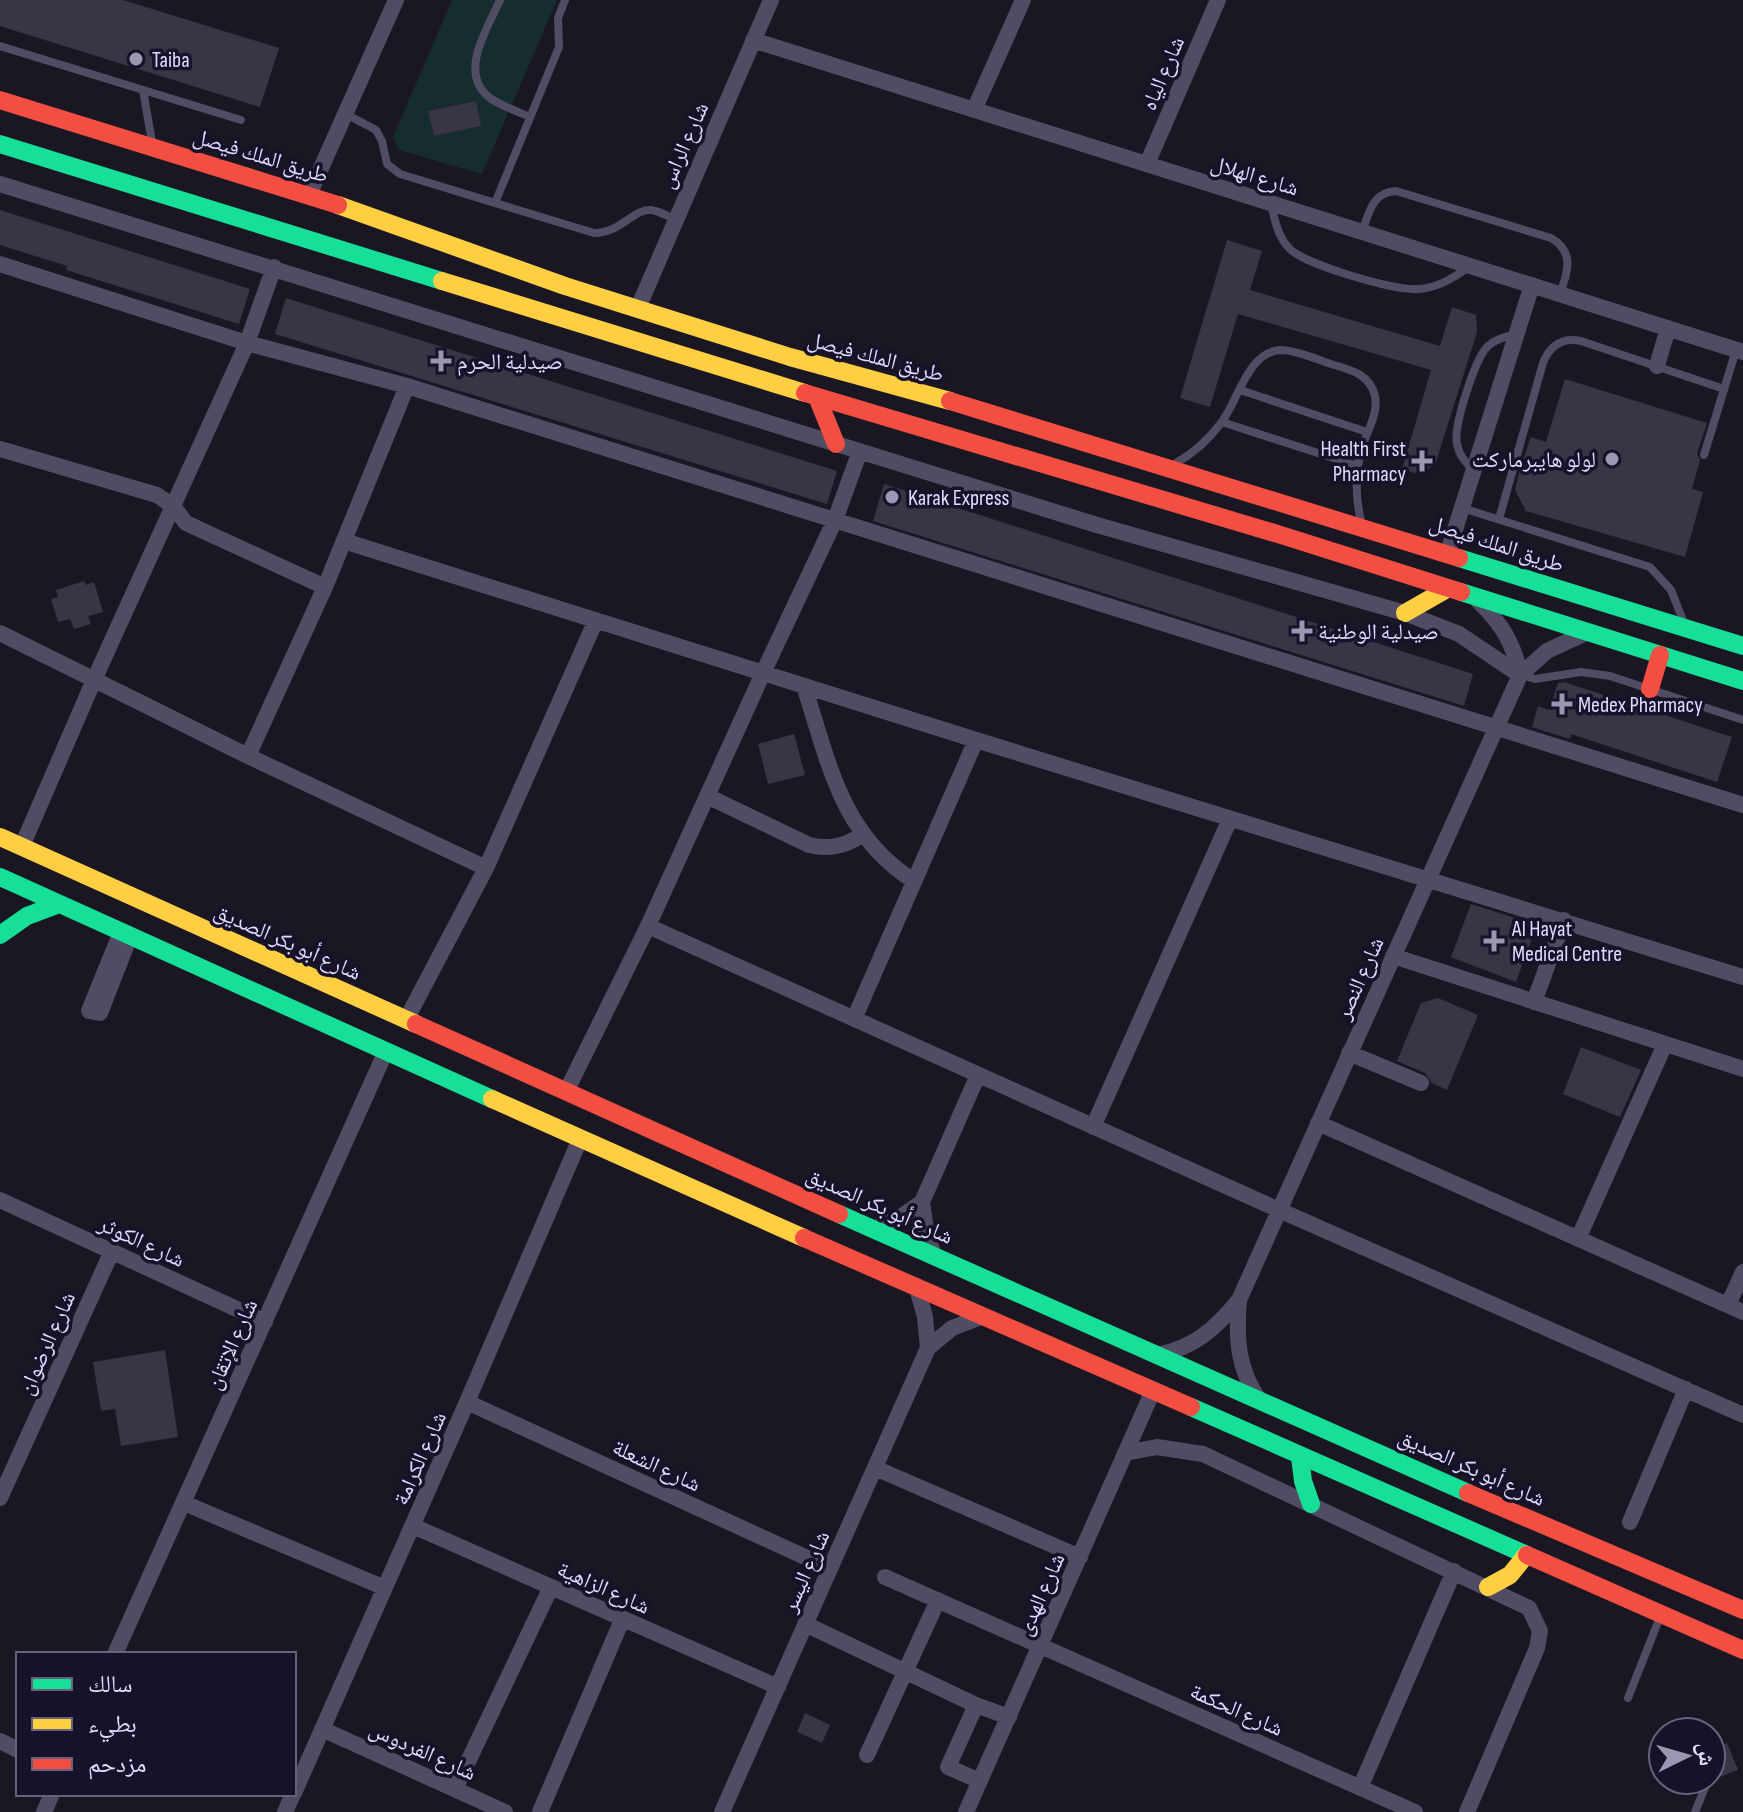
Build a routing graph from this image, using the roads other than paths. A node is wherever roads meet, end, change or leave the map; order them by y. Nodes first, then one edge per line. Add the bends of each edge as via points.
1 (396, 0) edge
2 (500, 0) edge
3 (565, 0) edge
4 (771, 0) edge
5 (1023, 0) edge
6 (1218, 0) edge
7 (753, 40) junction
8 (0, 46) edge
9 (143, 90) junction
10 (0, 100) edge
11 (974, 110) junction
12 (346, 114) junction
13 (530, 117) junction
14 (241, 120) dead end
15 (0, 144) edge
16 (153, 147) junction
17 (1147, 164) junction
18 (0, 184) edge
19 (309, 195) junction
20 (495, 203) junction
21 (1270, 203) junction
22 (675, 219) junction
23 (1362, 232) junction
24 (332, 248) junction
25 (0, 264) edge
26 (1471, 266) junction
27 (274, 267) junction
28 (1532, 285) junction
29 (1560, 294) junction
30 (638, 308) junction
31 (1668, 328) junction
32 (1517, 335) junction
33 (247, 343) junction
34 (1740, 350) edge
35 (1657, 366) junction
36 (407, 386) junction
37 (1724, 389) junction
38 (1240, 390) junction
39 (817, 397) junction
40 (1222, 422) junction
41 (1367, 432) junction
42 (836, 444) junction
43 (0, 449) edge
44 (860, 451) junction
45 (1704, 455) dead end
46 (1170, 466) junction
47 (1358, 466) junction
48 (1474, 470) junction
49 (173, 506) junction
50 (1462, 508) junction
51 (1499, 519) junction
52 (835, 520) junction
53 (1363, 526) junction
54 (344, 541) junction
55 (1448, 552) junction
56 (325, 587) junction
57 (1447, 589) junction
58 (1475, 598) junction
59 (1405, 613) junction
60 (596, 620) junction
61 (1686, 628) junction
62 (1588, 632) junction
63 (0, 633) edge
64 (1743, 646) edge
65 (1660, 655) junction
66 (763, 673) junction
67 (1520, 675) junction
68 (94, 680) junction
69 (1743, 681) edge
70 (804, 686) junction
71 (1650, 689) junction
72 (1743, 720) edge
73 (1497, 726) junction
74 (976, 740) junction
75 (248, 756) junction
76 (707, 796) junction
77 (1743, 805) edge
78 (1230, 819) junction
79 (862, 835) junction
80 (0, 837) edge
81 (22, 846) junction
82 (486, 868) junction
83 (0, 877) edge
84 (1428, 880) junction
85 (914, 881) junction
86 (59, 904) junction
87 (1564, 920) junction
88 (648, 926) junction
89 (121, 932) junction
90 (0, 935) edge
91 (1393, 956) junction
92 (275, 961) junction
93 (1743, 977) edge
94 (1534, 1002) junction
95 (854, 1019) junction
96 (406, 1020) junction
97 (1665, 1044) junction
98 (386, 1051) junction
99 (1349, 1053) junction
100 (1743, 1069) edge
101 (978, 1075) junction
102 (1421, 1083) dead end
103 (566, 1092) junction
104 (1318, 1123) junction
105 (1093, 1127) junction
106 (580, 1139) junction
107 (0, 1200) edge
108 (922, 1202) junction
109 (1279, 1210) junction
110 (874, 1229) junction
111 (1578, 1239) junction
112 (112, 1251) junction
113 (934, 1256) junction
114 (1743, 1272) edge
115 (917, 1288) junction
116 (1239, 1300) junction
117 (1736, 1308) edge
118 (981, 1317) junction
119 (265, 1322) junction
120 (928, 1348) junction
121 (1157, 1355) junction
122 (1686, 1389) junction
123 (1152, 1393) junction
124 (467, 1402) junction
125 (1261, 1402) junction
126 (1743, 1415) edge
127 (1125, 1453) junction
128 (1300, 1457) junction
129 (875, 1468) junction
130 (0, 1498) edge
131 (184, 1503) junction
132 (1311, 1504) junction
133 (1630, 1522) dead end
134 (413, 1526) junction
135 (1526, 1555) junction
136 (1080, 1557) junction
137 (829, 1568) junction
138 (1454, 1571) junction
139 (885, 1577) dead end
140 (551, 1587) junction
141 (1488, 1587) junction
142 (385, 1588) junction
143 (938, 1600) junction
144 (1743, 1610) edge
145 (1661, 1614) junction
146 (622, 1620) junction
147 (805, 1624) junction
148 (1041, 1645) junction
149 (1743, 1650) edge
150 (116, 1652) edge
151 (905, 1671) junction
152 (778, 1687) junction
153 (1628, 1698) dead end
154 (976, 1705) junction
155 (1009, 1717) junction
156 (322, 1729) junction
157 (867, 1755) dead end
158 (980, 1781) junction
159 (296, 1788) edge
160 (1360, 1788) junction
161 (455, 1789) junction
162 (505, 1812) edge
163 (540, 1812) edge
164 (722, 1812) edge
165 (966, 1812) edge
166 (1415, 1812) edge
167 (1467, 1812) edge

1 - 12 street
2 - 13 lane via 477,53 475,73 490,98
3 - 13 lane via 558,18 559,47
4 - 7 street, شارع الراس
5 - 11 street
6 - 17 street, شارع الياه
7 - 11 street, شارع الهلال
7 - 22 street, شارع الراس
8 - 9 lane
9 - 14 lane
9 - 16 lane
10 - 16 street, طريق الملك فيصل
11 - 17 street, شارع الهلال
12 - 19 street
12 - 20 lane via 376,130 392,170
13 - 20 lane
15 - 24 street
16 - 19 street, طريق الملك فيصل
17 - 21 street, شارع الهلال
18 - 27 street
19 - 30 street, طريق الملك فيصل
20 - 22 lane via 594,233 619,227 642,210
21 - 23 street, شارع الهلال
21 - 26 lane via 1278,232 1296,254 1391,287 1429,288
22 - 30 street, شارع الراس
23 - 26 street, شارع الهلال
23 - 29 lane via 1375,199 1396,191 1551,238 1568,258
24 - 30 street via 427,266 623,324
24 - 39 street
25 - 33 street
26 - 28 street, شارع الهلال
27 - 33 street
27 - 42 street
28 - 29 street, شارع الهلال
28 - 32 street
29 - 31 street, شارع الهلال
30 - 46 street, طريق الملك فيصل
31 - 34 street, شارع الهلال
31 - 35 street
32 - 48 street
32 - 48 lane via 1494,342 1482,353 1458,423 1457,445
33 - 36 street
33 - 49 street
34 - 37 lane
35 - 37 lane
35 - 51 lane via 1575,340 1549,350
36 - 52 street
36 - 54 street
37 - 45 lane
38 - 40 lane
38 - 41 lane
38 - 41 lane via 1257,362 1274,351 1356,372 1369,383 1375,399
39 - 42 street
39 - 57 street
40 - 46 lane via 1199,447
40 - 47 lane
41 - 47 lane
42 - 44 street
43 - 49 street via 157,495
44 - 52 street
44 - 59 street
46 - 53 street, طريق الملك فيصل
47 - 53 lane
48 - 50 street
49 - 56 street via 186,523
49 - 68 street
50 - 51 lane
50 - 55 street
51 - 61 lane via 1650,567 1671,590
52 - 66 street
52 - 73 street
53 - 55 street, طريق الملك فيصل
54 - 56 street
54 - 60 street
55 - 61 street, طريق الملك فيصل
56 - 75 street
57 - 58 street
57 - 59 street
58 - 62 street
58 - 67 street via 1508,637
59 - 67 street via 1459,634
60 - 66 street
60 - 82 street
61 - 64 street, طريق الملك فيصل
62 - 65 street
62 - 67 street, شارع النصر via 1547,651
63 - 68 street
65 - 69 street
65 - 71 street
66 - 70 street
66 - 76 street
67 - 71 lane via 1535,679 1596,673
67 - 73 street, شارع النصر
68 - 75 street
68 - 81 street
70 - 74 street
70 - 79 street via 837,788
71 - 72 lane
73 - 77 street
73 - 84 street, شارع النصر
74 - 78 street
74 - 85 street
75 - 82 street
76 - 79 street via 809,845 840,846
76 - 88 street
78 - 84 street
78 - 105 street
79 - 85 street
80 - 81 street, شارع أبو بكر الصديق
81 - 92 street, شارع أبو بكر الصديق
82 - 96 street
83 - 86 street
84 - 87 street
84 - 91 street, شارع النصر
85 - 95 street
86 - 89 street
86 - 90 street via 29,913
87 - 93 street
87 - 94 street
88 - 95 street
88 - 103 street
89 - 92 street via 178,943 272,986 284,985 289,975
89 - 98 street
91 - 94 street
91 - 99 street, شارع النصر
92 - 96 street, شارع أبو بكر الصديق
94 - 97 street
95 - 101 street
96 - 103 street, شارع أبو بكر الصديق
97 - 100 street
97 - 111 street
98 - 106 street
98 - 119 street, شارع الإتقان
99 - 102 street
99 - 104 street, شارع النصر
101 - 105 street
101 - 108 street
103 - 110 street, شارع أبو بكر الصديق
104 - 109 street, شارع النصر
104 - 111 street
105 - 109 street
106 - 115 street
106 - 124 street, شارع الكرامة
107 - 112 street, شارع الكوثر
108 - 110 street
108 - 113 street
109 - 116 street, شارع النصر
109 - 122 street
110 - 113 street, شارع أبو بكر الصديق
111 - 117 street
112 - 119 street, شارع الكوثر
112 - 130 street, شارع الرضوان
113 - 121 street, شارع أبو بكر الصديق
114 - 117 street
115 - 118 street
115 - 120 street
116 - 121 street, شارع النصر via 1200,1340
116 - 125 street, شارع النصر via 1239,1360
118 - 120 street via 952,1328
118 - 123 street
119 - 131 street, شارع الإتقان
120 - 129 street, شارع اليسر
121 - 125 street, شارع أبو بكر الصديق
122 - 126 street
122 - 133 street
123 - 127 street, شارع الهدى
123 - 128 street
124 - 134 street, شارع الكرامة
124 - 137 street, شارع الشعلة
125 - 144 street, شارع أبو بكر الصديق
127 - 132 street via 1188,1449
127 - 136 street, شارع الهدى
128 - 132 street
128 - 135 street
129 - 136 street
129 - 137 street, شارع اليسر
131 - 142 street
131 - 150 street, شارع الإتقان
132 - 138 street
134 - 140 street, شارع الزاهية
134 - 142 street, شارع الكرامة
135 - 141 street via 1510,1575
135 - 145 street
136 - 148 street, شارع الهدى
137 - 147 street, شارع اليسر
138 - 141 street
138 - 160 street
139 - 143 street, شارع الحكمة
140 - 146 street, شارع الزاهية
140 - 161 street
141 - 167 street via 1529,1608 1538,1623 1539,1640
142 - 156 street, شارع الكرامة
143 - 148 street, شارع الحكمة
143 - 151 street
145 - 149 street
145 - 153 lane
146 - 152 street, شارع الزاهية
146 - 163 street
147 - 151 street
147 - 152 street, شارع اليسر
148 - 155 street, شارع الهدى
148 - 160 street, شارع الحكمة
151 - 154 street
151 - 157 street
152 - 164 street, شارع اليسر
154 - 155 street
154 - 158 street via 948,1767
155 - 158 street, شارع الهدى
156 - 159 street, شارع الكرامة
156 - 161 street, شارع الفردوس
158 - 165 street, شارع الهدى
160 - 166 street, شارع الحكمة
161 - 162 street, شارع الفردوس

